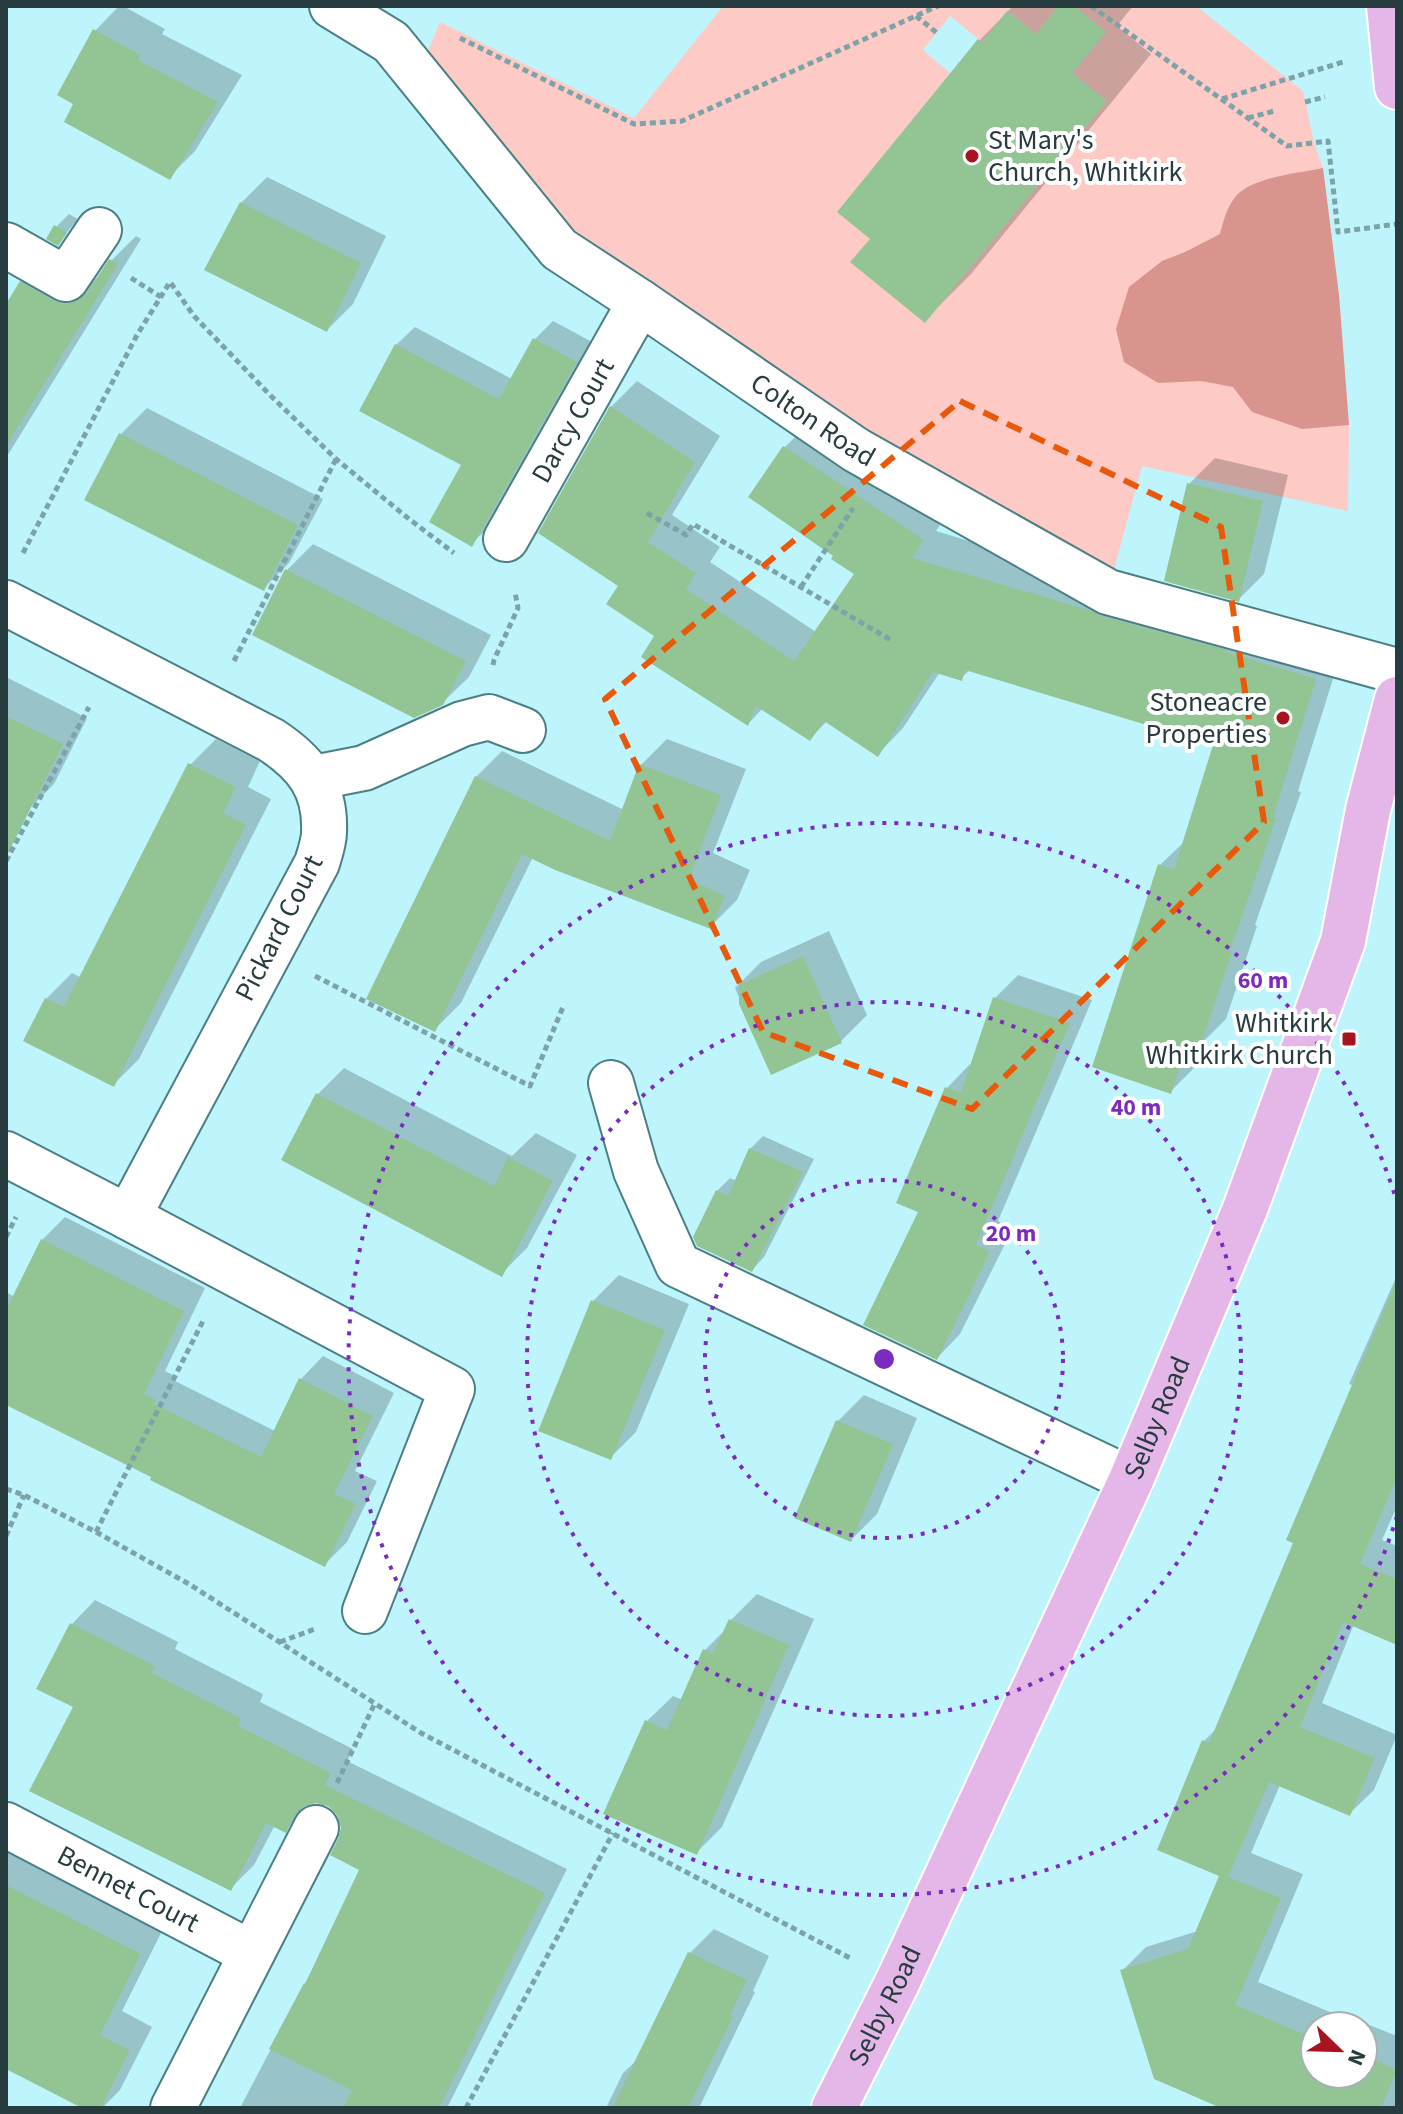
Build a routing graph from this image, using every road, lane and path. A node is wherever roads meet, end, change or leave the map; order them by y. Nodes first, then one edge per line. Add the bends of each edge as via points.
1 (332, 6) edge
2 (938, 6) edge
3 (1091, 6) edge
4 (915, 16) junction
5 (937, 33) dead end
6 (391, 42) junction
7 (1393, 46) edge
8 (1325, 97) dead end
9 (1222, 99) junction
10 (1305, 102) dead end
11 (1274, 111) dead end
12 (1248, 118) junction
13 (1397, 224) edge
14 (99, 230) dead end
15 (6, 245) edge
16 (640, 302) junction
17 (336, 459) junction
18 (881, 465) junction
19 (647, 513) dead end
20 (506, 539) dead end
21 (455, 553) dead end
22 (21, 558) dead end
23 (502, 585) dead end
24 (801, 587) junction
25 (6, 603) edge
26 (891, 640) dead end
27 (114, 658) junction
28 (1397, 671) edge
29 (1397, 699) edge
30 (210, 708) junction
31 (506, 724) joint
32 (313, 778) junction
33 (6, 861) edge
34 (268, 952) junction
35 (563, 1007) dead end
36 (611, 1083) dead end
37 (6, 1154) edge
38 (128, 1217) junction
39 (229, 1270) junction
40 (1131, 1480) junction
41 (6, 1489) edge
42 (24, 1495) junction
43 (96, 1532) junction
44 (6, 1536) edge
45 (365, 1611) dead end
46 (375, 1703) junction
47 (6, 1825) edge
48 (316, 1828) joint
49 (613, 1833) junction
50 (251, 1953) junction
51 (897, 1983) junction
52 (173, 2108) edge
53 (466, 2108) edge
54 (834, 2108) edge

1 - 6 street, Colton Road
2 - 4 path
3 - 9 path
4 - 5 path
4 - 6 path via 682,121 634,124 438,27
6 - 16 street, Colton Road via 559,249
7 - 9 path
8 - 10 path
9 - 12 path
11 - 12 path
12 - 13 path via 1287,146 1328,141 1338,232
14 - 15 street via 66,279
16 - 18 street, Colton Road
16 - 20 street, Darcy Court
17 - 21 path
17 - 22 path via 194,316 170,282
17 - 30 path
18 - 24 path
18 - 28 street, Colton Road via 1108,592
19 - 24 path via 686,535 693,524
23 - 31 path via 515,591 518,608 494,660
24 - 26 path
25 - 27 street, Pickard Court
27 - 30 street, Pickard Court
27 - 33 path
29 - 40 main road, Selby Road via 1368,810 1343,941 1245,1209
30 - 32 street, Pickard Court via 294,755
31 - 32 street via 462,724 364,768
32 - 34 street, Pickard Court via 323,806 325,835 317,863
34 - 35 path via 530,1086
34 - 38 street, Pickard Court
36 - 40 street via 636,1171 678,1265
37 - 38 street
38 - 39 street
39 - 43 path
39 - 45 street via 452,1389
40 - 51 main road, Selby Road
41 - 42 path
42 - 43 path
42 - 44 path
43 - 46 path via 189,1584
46 - 48 path
46 - 49 path via 421,1733
47 - 50 street, Bennet Court
48 - 50 street
49 - 51 path
49 - 53 path
50 - 52 street
51 - 54 main road, Selby Road

